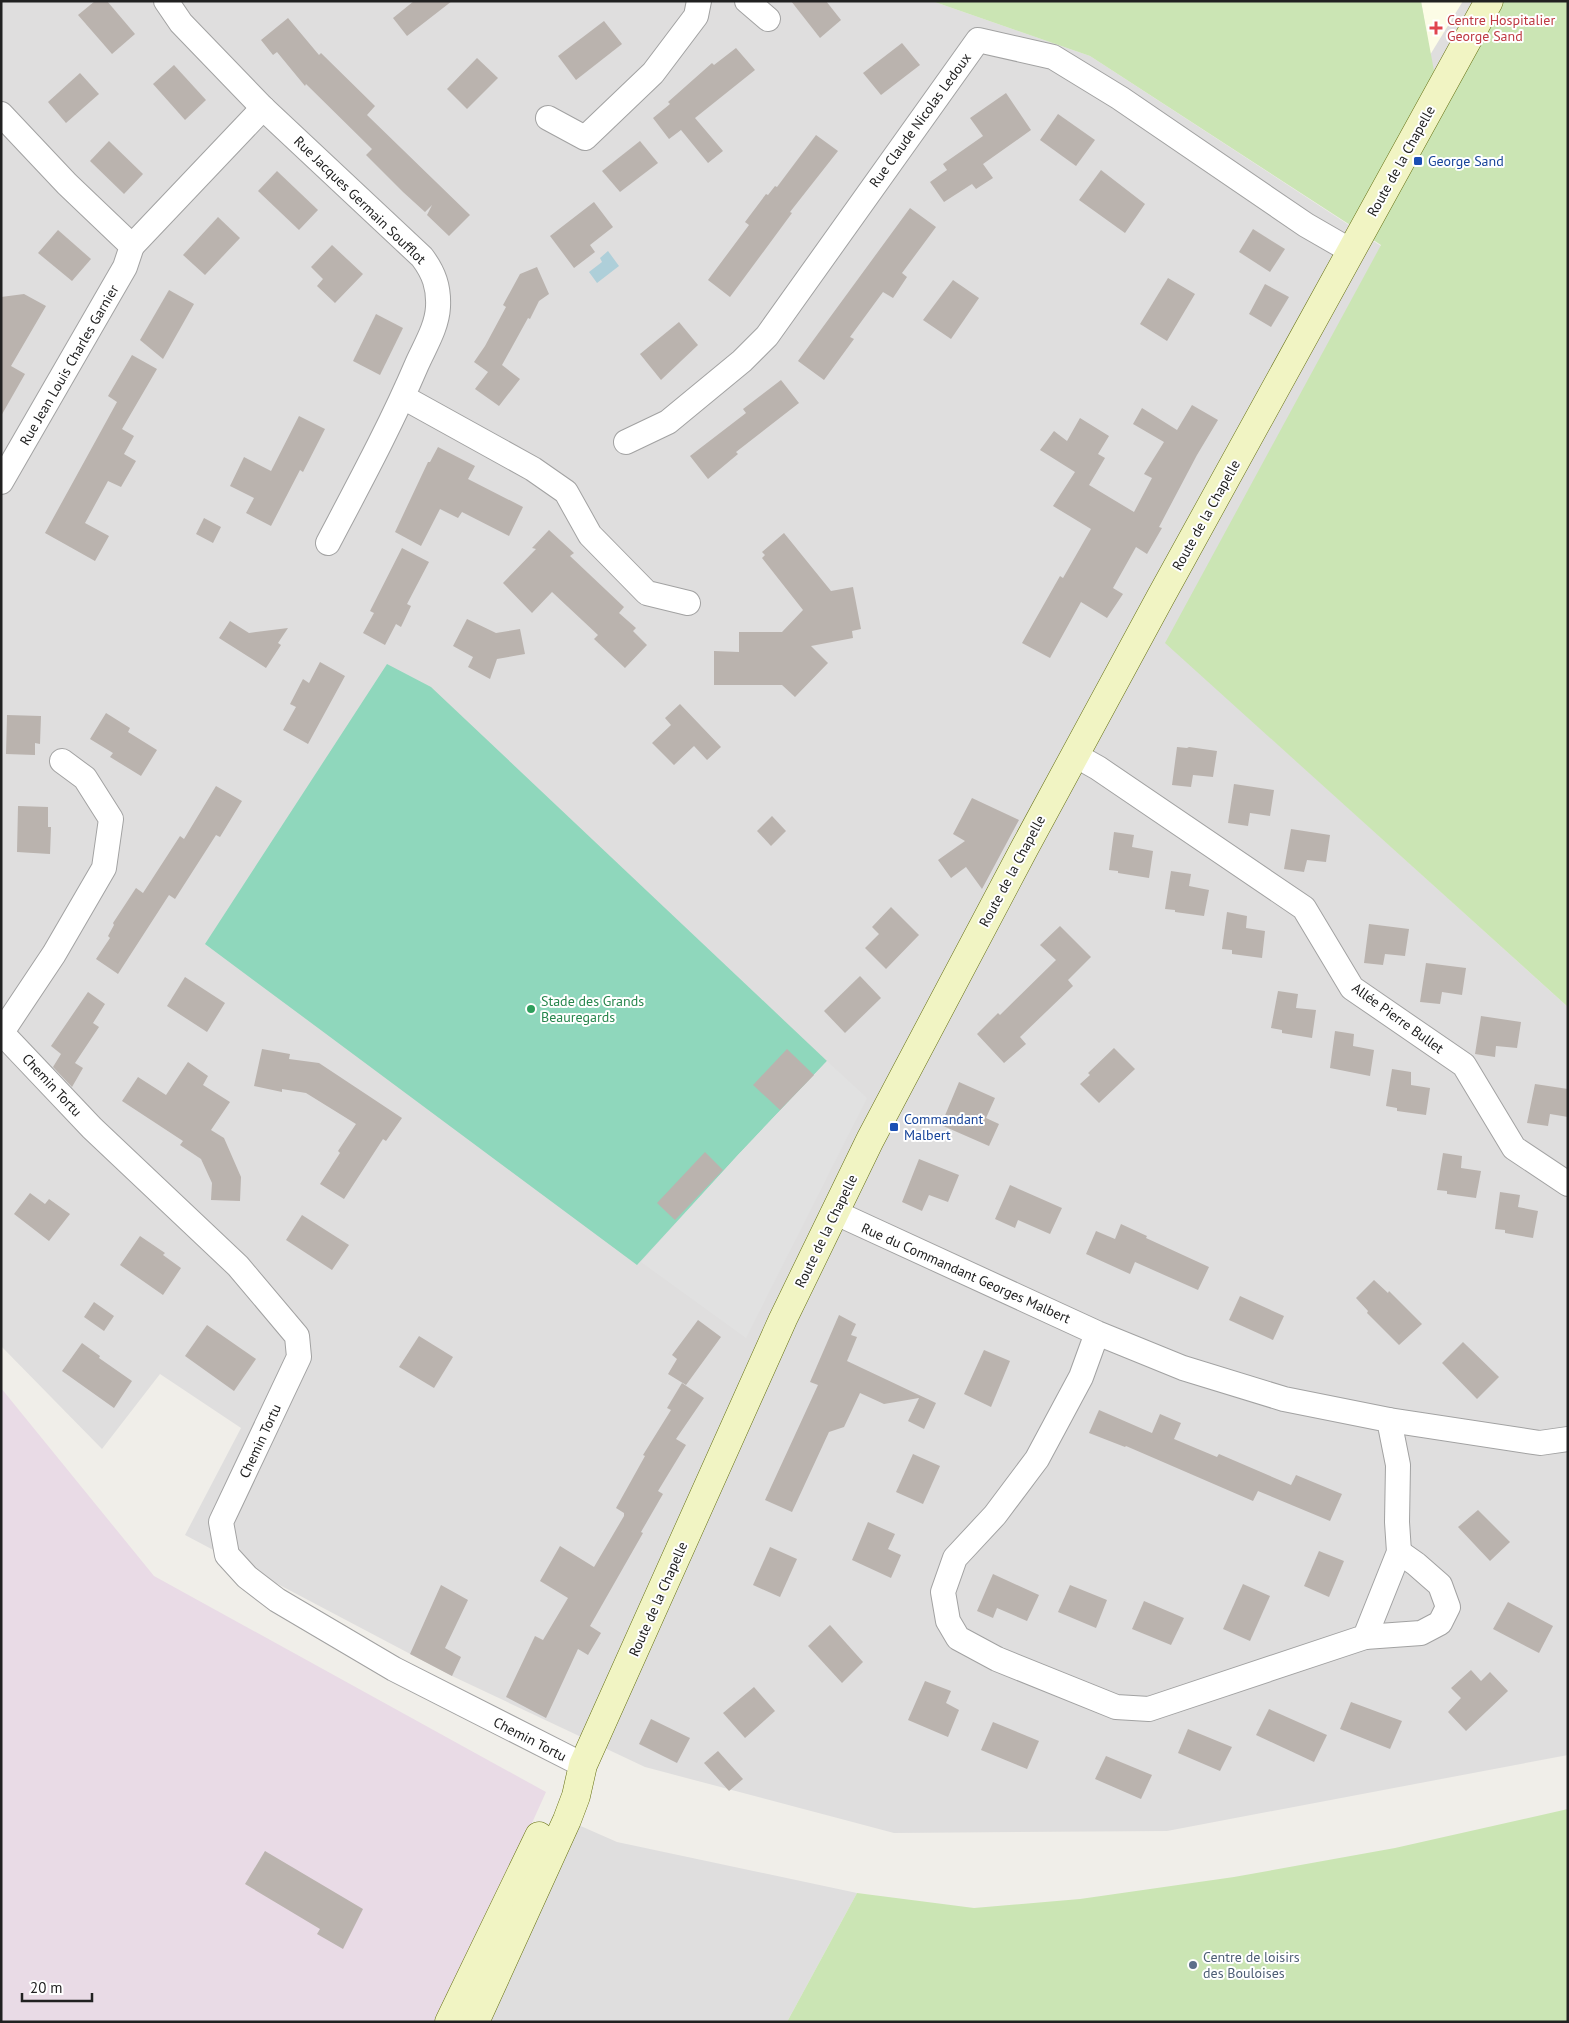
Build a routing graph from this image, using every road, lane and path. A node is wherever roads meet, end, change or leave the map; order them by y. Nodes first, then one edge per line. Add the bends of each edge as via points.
1 (166, 1) edge
2 (699, 1) edge
3 (747, 1) edge
4 (1482, 5) edge
5 (768, 20) dead end
6 (263, 108) junction
7 (1, 114) edge
8 (548, 118) dead end
9 (132, 246) junction
10 (1351, 251) junction
11 (403, 397) junction
12 (626, 442) dead end
13 (1, 482) edge
14 (328, 543) dead end
15 (688, 603) dead end
16 (1075, 755) junction
17 (62, 762) dead end
18 (2, 1032) edge
19 (1568, 1184) edge
20 (834, 1212) junction
21 (1097, 1333) junction
22 (1389, 1420) junction
23 (1568, 1439) edge
24 (1399, 1552) junction
25 (1365, 1637) junction
26 (583, 1765) junction
27 (449, 2022) edge
28 (475, 2022) edge

1 - 6 street, Rue Jacques Germain Soufflot via 181,23
2 - 8 street via 696,16 653,73 584,138
3 - 5 street
4 - 10 main road, Route de la Chapelle
6 - 9 street, Rue Jean Louis Charles Garnier
6 - 11 street, Rue Jacques Germain Soufflot via 432,269 438,289 434,326
7 - 9 street
9 - 13 street, Rue Jean Louis Charles Garnier via 125,267
10 - 12 street, Rue Claude Nicolas Ledoux via 1306,225 1054,57 978,40 768,336 668,422
10 - 16 main road, Route de la Chapelle
11 - 14 street, Rue Jacques Germain Soufflot
11 - 15 street via 533,469 566,492 590,535 647,593
16 - 19 street, Allée Pierre Bullet via 1304,908 1352,988 1464,1065 1514,1148
16 - 20 main road, Route de la Chapelle via 910,1062
17 - 18 street via 85,778 111,819 104,868 54,954
18 - 26 street, Chemin Tortu via 92,1128 238,1266 297,1336 298,1357 221,1522 227,1555 247,1577 277,1600 394,1669
20 - 21 street, Rue du Commandant Georges Malbert
20 - 26 main road, Route de la Chapelle
21 - 22 street, Rue du Commandant Georges Malbert via 1183,1368 1284,1399
21 - 25 street via 1081,1377 1037,1459 995,1515 955,1558 944,1592 948,1621 958,1638 997,1659 1116,1707 1149,1709
22 - 23 street, Rue du Commandant Georges Malbert via 1540,1443
22 - 24 street via 1398,1465
24 - 25 street
24 - 25 street via 1440,1585 1448,1607 1440,1623 1420,1633
26 - 27 main road, Route de la Chapelle via 562,1791
26 - 28 main road, Route de la Chapelle via 567,1820

